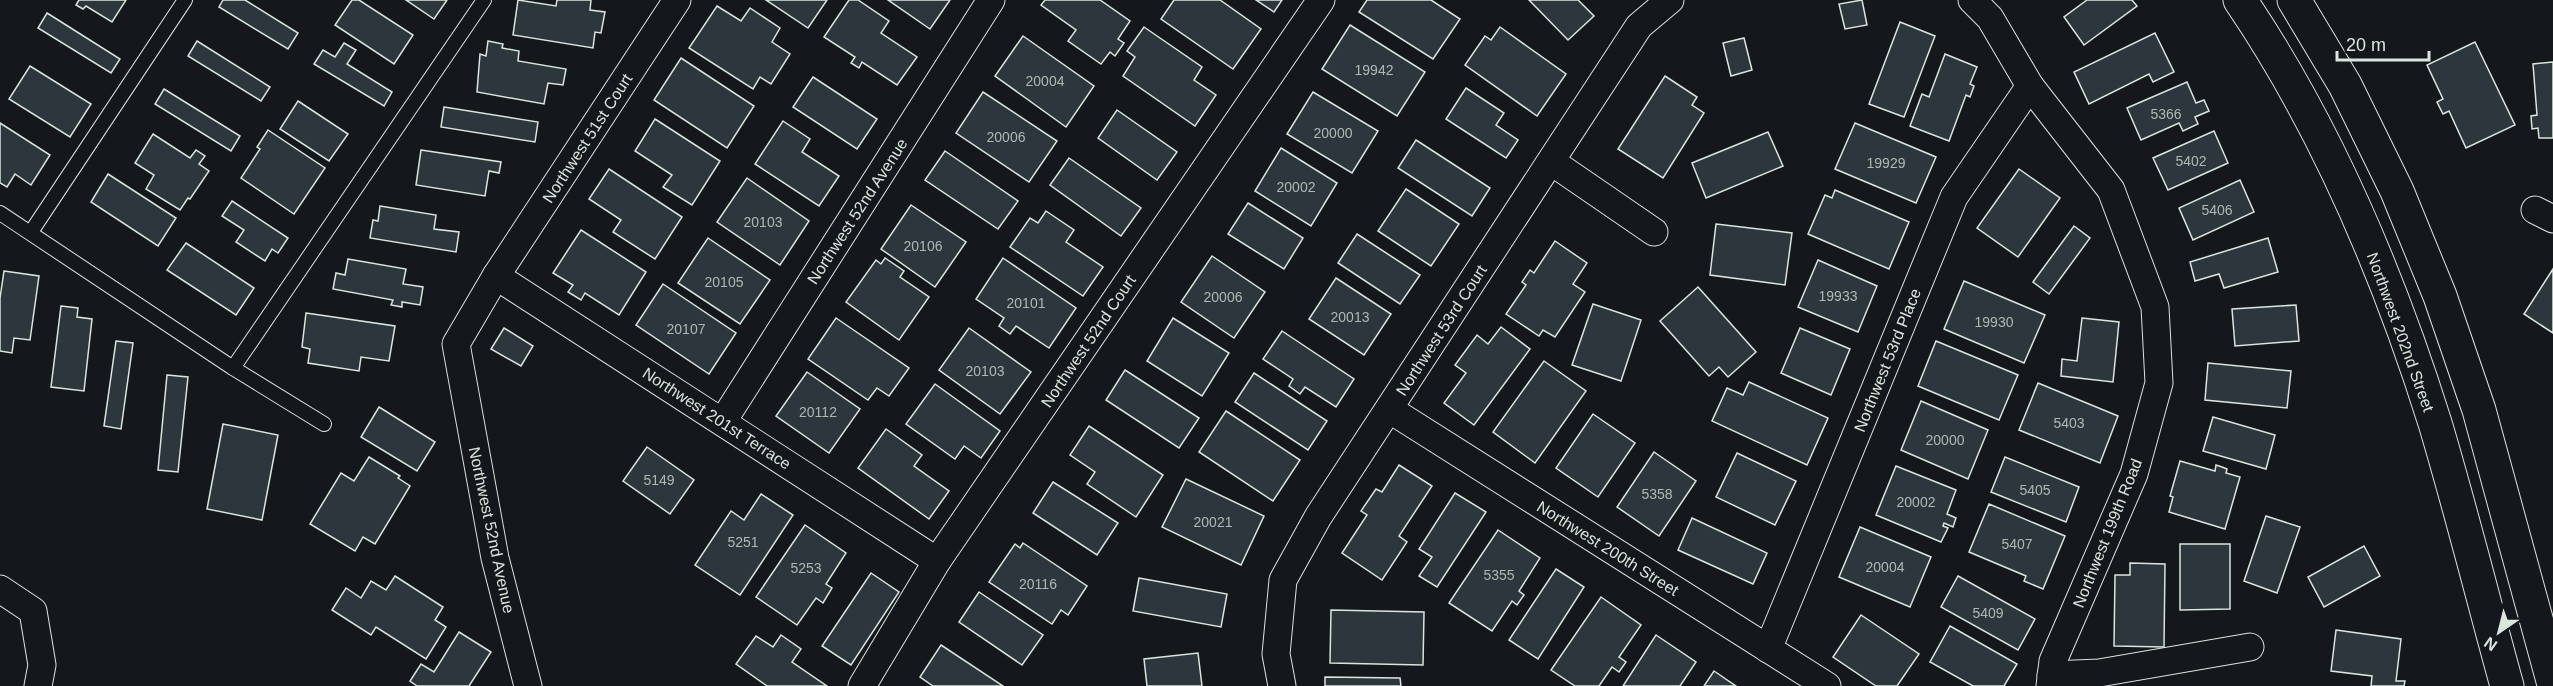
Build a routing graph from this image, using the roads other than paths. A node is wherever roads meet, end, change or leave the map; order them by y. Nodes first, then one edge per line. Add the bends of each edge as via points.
1 (185, 0) edge
2 (484, 0) edge
3 (677, 0) edge
4 (991, 0) edge
5 (1321, 0) edge
6 (1670, 0) edge
7 (1972, 0) edge
8 (2240, 0) edge
9 (2294, 0) edge
10 (2030, 86) junction
11 (1552, 162) junction
12 (0, 213) edge
13 (30, 232) junction
14 (1654, 232) dead end
15 (496, 276) junction
16 (233, 368) junction
17 (1389, 409) junction
18 (723, 421) junction
19 (324, 424) dead end
20 (937, 561) junction
21 (0, 589) edge
22 (2250, 647) dead end
23 (1768, 649) junction
24 (40, 676) edge
25 (2051, 680) edge
26 (2553, 681) edge
27 (528, 686) edge
28 (862, 686) edge
29 (1282, 686) edge
30 (1827, 686) edge
31 (2507, 686) edge

1 - 13 lane
2 - 16 lane
3 - 15 street, Northwest 51st Court
4 - 18 street, Northwest 52nd Avenue
5 - 20 street, Northwest 52nd Court
6 - 11 street, Northwest 53rd Court via 1639,26
7 - 10 street, Northwest 199th Road via 1990,18
8 - 31 main road, Northwest 202nd Street via 2305,107 2355,210 2397,312 2435,423
9 - 26 main road via 2350,96 2397,190 2440,297 2479,410
10 - 23 street, Northwest 53rd Place via 1954,197
10 - 25 street, Northwest 199th Road via 2111,190 2155,307 2159,382 2134,474 2053,662
11 - 14 street
11 - 17 street, Northwest 53rd Court
12 - 13 lane
13 - 16 lane
15 - 18 street, Northwest 201st Terrace
15 - 27 street, Northwest 52nd Avenue via 456,344 495,558
16 - 19 lane
17 - 23 street, Northwest 200th Street
17 - 29 street, Northwest 53rd Court via 1318,517 1283,580 1276,654
18 - 20 street, Northwest 201st Terrace
20 - 28 street, Northwest 52nd Court
21 - 24 street via 33,611
22 - 25 street
23 - 30 street, Northwest 200th Street

